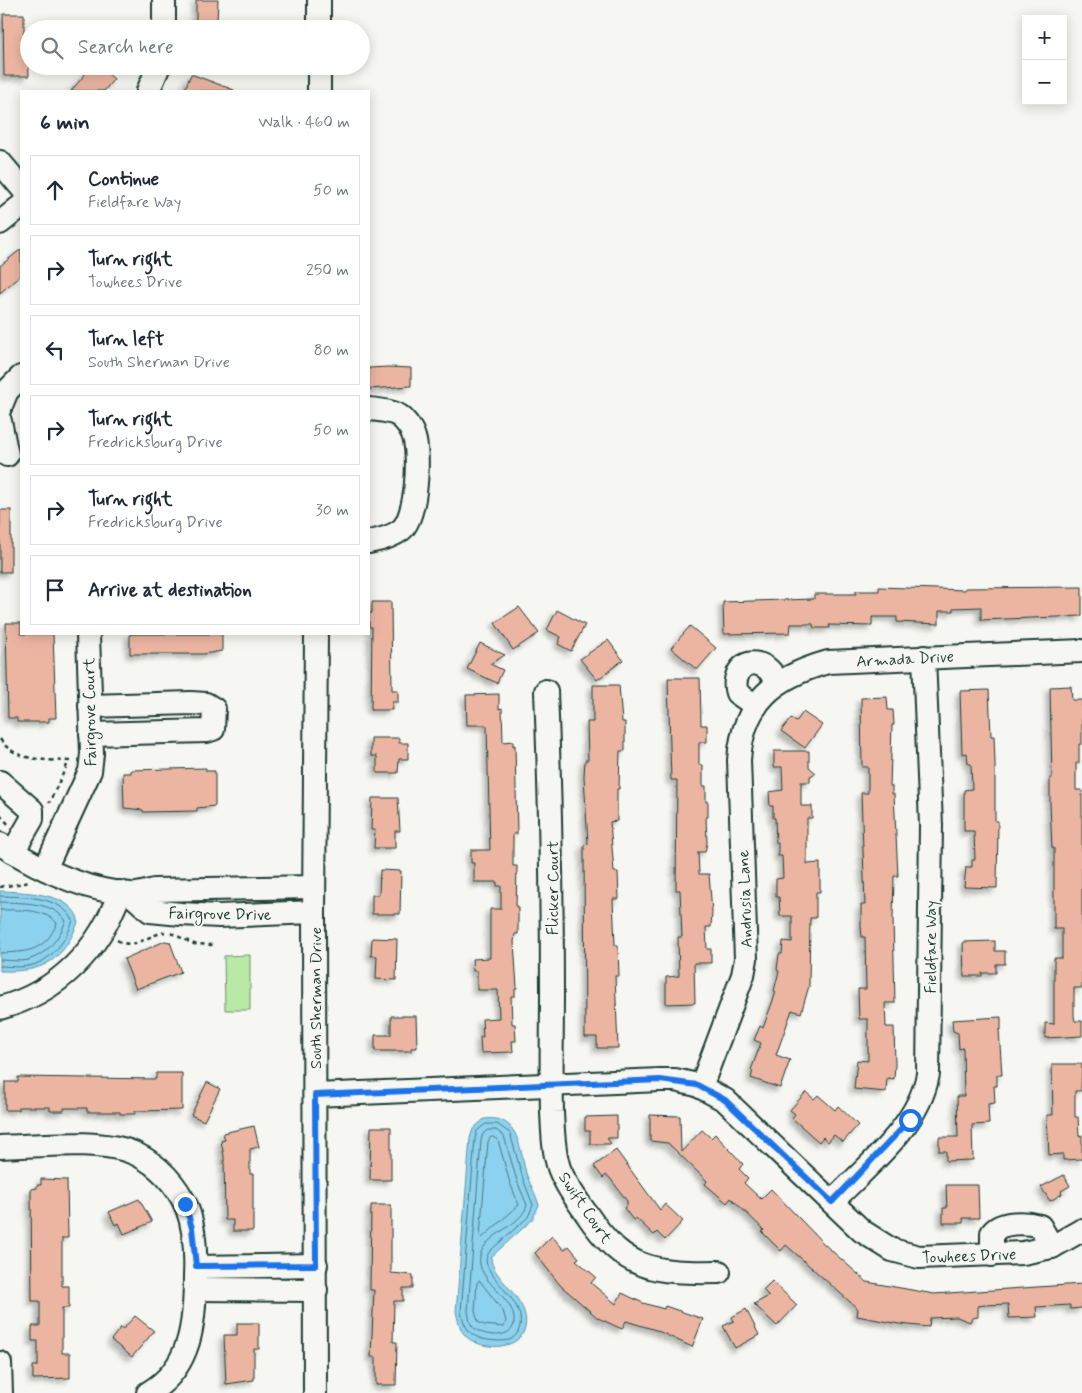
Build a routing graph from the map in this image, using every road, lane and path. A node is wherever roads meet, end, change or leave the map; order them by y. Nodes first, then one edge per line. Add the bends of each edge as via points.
1 (164, 0) edge
2 (319, 0) edge
3 (164, 20) edge
4 (319, 20) edge
5 (155, 75) edge
6 (319, 75) edge
7 (148, 90) edge
8 (319, 90) edge
9 (0, 162) edge
10 (20, 186) edge
11 (20, 207) edge
12 (0, 223) edge
13 (20, 378) edge
14 (0, 408) edge
15 (370, 409) edge
16 (0, 421) edge
17 (9, 457) edge
18 (370, 542) edge
19 (88, 635) edge
20 (316, 635) edge
21 (1082, 651) edge
22 (924, 657) junction
23 (779, 682) junction
24 (546, 691) dead end
25 (90, 706) junction
26 (756, 706) junction
27 (91, 734) junction
28 (0, 739) edge
29 (0, 782) edge
30 (48, 806) dead end
31 (19, 860) edge
32 (0, 887) edge
33 (314, 888) junction
34 (126, 894) junction
35 (314, 912) junction
36 (103, 931) junction
37 (213, 945) dead end
38 (0, 1008) edge
39 (551, 1084) junction
40 (701, 1087) junction
41 (315, 1095) junction
42 (0, 1147) edge
43 (832, 1202) junction
44 (1080, 1237) edge
45 (316, 1265) junction
46 (196, 1266) junction
47 (719, 1272) dead end
48 (195, 1289) junction
49 (316, 1290) junction
50 (0, 1364) edge
51 (0, 1393) edge
52 (148, 1393) edge
53 (315, 1393) edge

1 - 3 street
2 - 4 street
5 - 7 street
6 - 8 street
9 - 10 street
11 - 12 street
13 - 14 street via 7,391
15 - 18 street via 400,416 410,428 415,438 416,487 408,520 402,530
16 - 17 street
19 - 25 street, Fairgrove Court
20 - 33 street, South Sherman Drive
21 - 22 street, Armada Drive
22 - 23 street, Armada Drive via 828,662 803,668
22 - 43 street, Fieldfare Way via 930,825 928,1074 921,1100 910,1120
23 - 26 street, Andrusia Lane
23 - 26 street via 764,666 750,663 742,668 736,675 735,688 739,696
24 - 39 street, Flicker Court via 552,857
25 - 27 street, Fairgrove Court
25 - 27 street via 191,702 214,709 213,729 207,731
26 - 40 street, Andrusia Lane via 744,732 739,760 746,958
27 - 31 street, Fairgrove Court via 92,763 88,780
28 - 30 path via 5,747 17,754 41,760 69,761
29 - 31 street via 32,810
31 - 32 path via 30,883
31 - 34 street, Fairgrove Drive via 96,888
33 - 34 street, Fairgrove Drive via 154,890
33 - 35 street, South Sherman Drive
34 - 35 street, Fairgrove Drive via 150,911 181,914 219,916
34 - 36 street
35 - 41 street, South Sherman Drive
36 - 37 path via 130,945 168,932 194,944
36 - 38 street via 61,978 33,996
39 - 40 street, Towhees Drive via 660,1080 684,1081
39 - 41 street, Towhees Drive
39 - 47 street, Swift Court via 554,1143 559,1168 605,1239 626,1257 653,1269
40 - 43 street, Towhees Drive via 732,1105
41 - 45 street, South Sherman Drive
42 - 46 street via 108,1146 143,1159 168,1178 187,1207 194,1234
43 - 44 street, Towhees Drive via 862,1231 892,1250 919,1257 1023,1254
45 - 46 street
45 - 49 street, South Sherman Drive
46 - 48 street
48 - 49 street
48 - 52 street via 194,1323 186,1350 167,1378
49 - 53 street, South Sherman Drive
50 - 51 street

